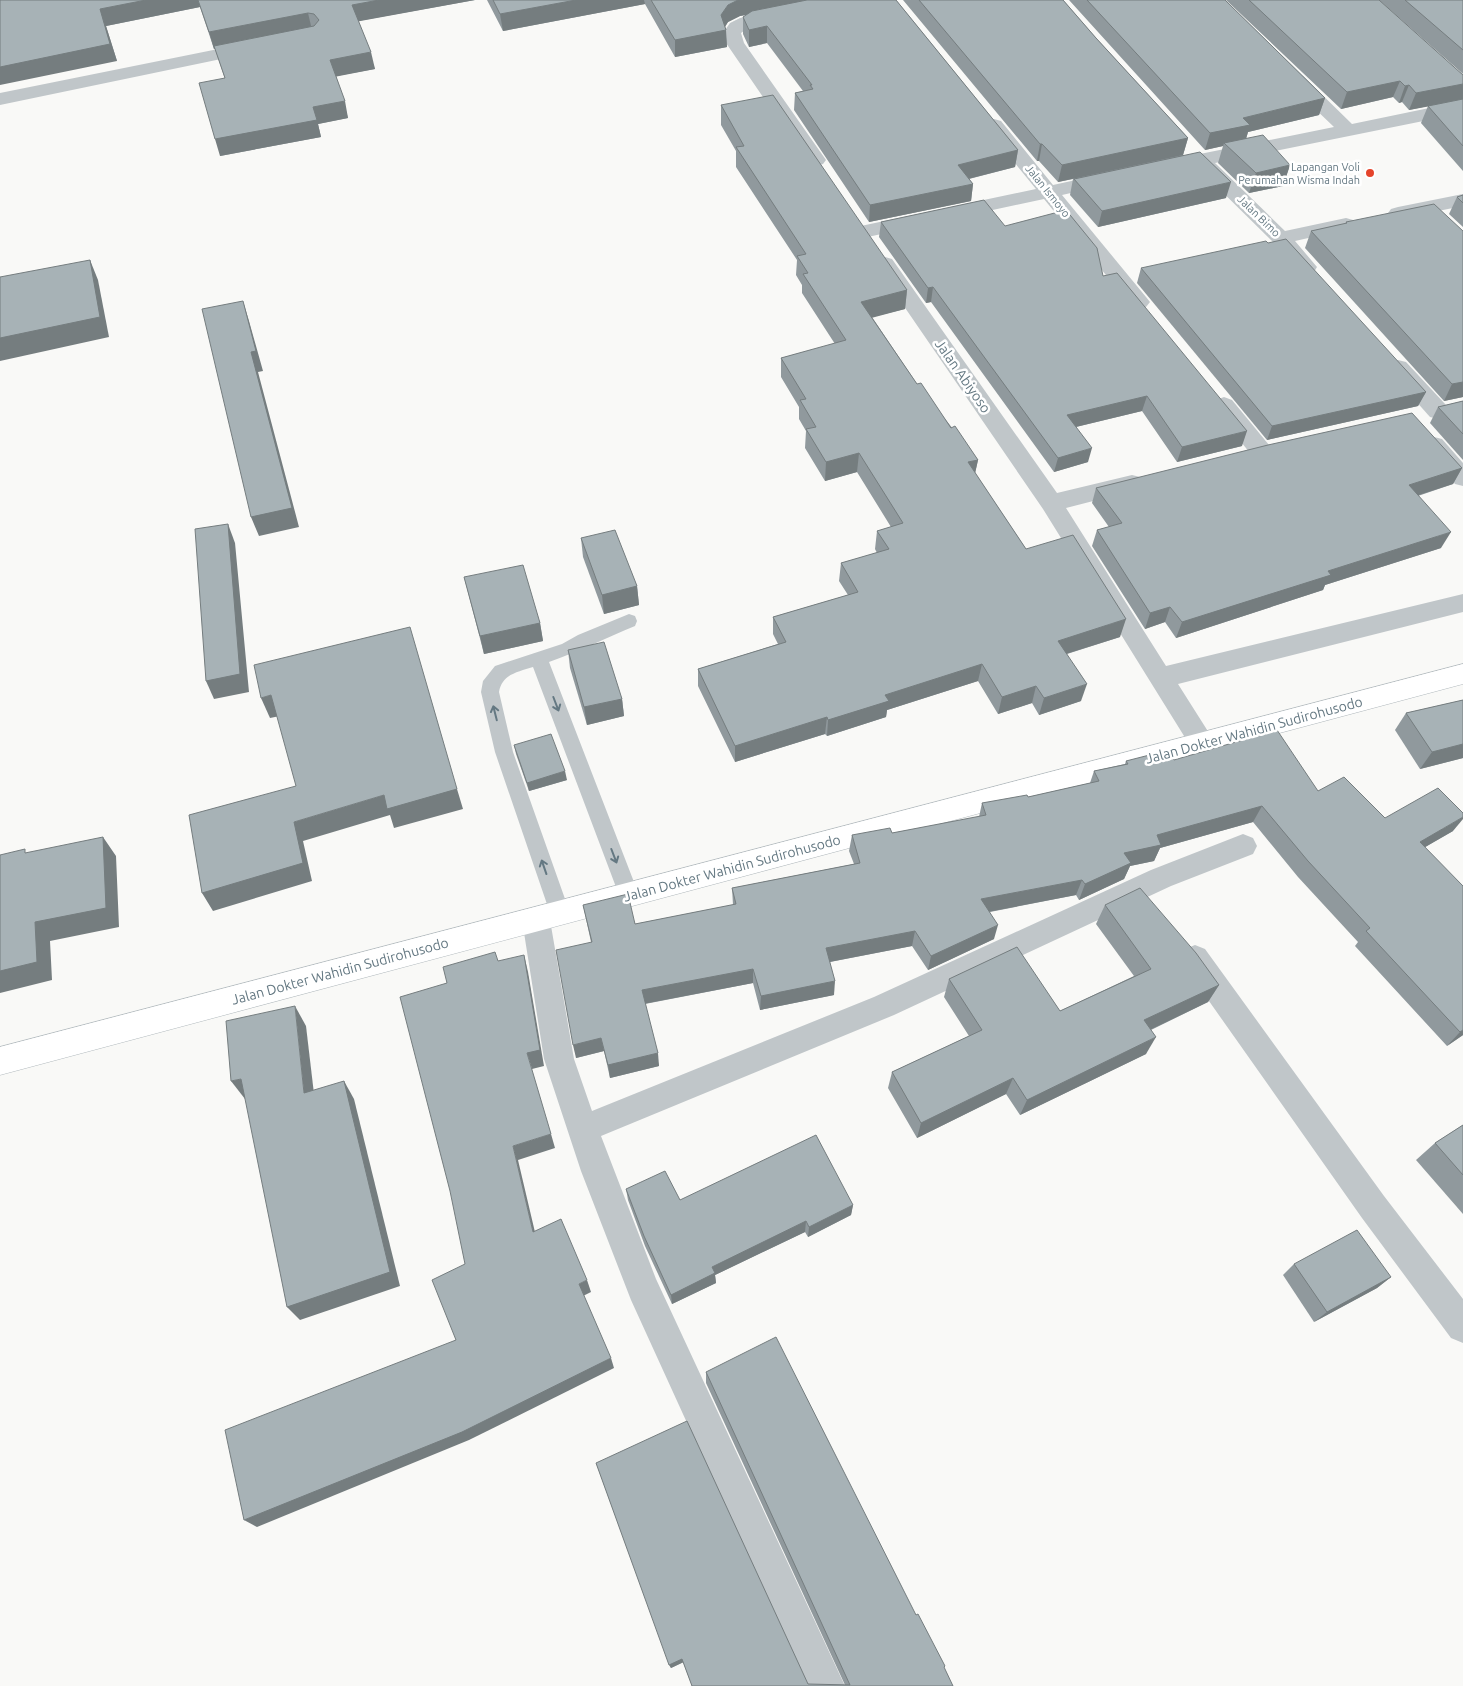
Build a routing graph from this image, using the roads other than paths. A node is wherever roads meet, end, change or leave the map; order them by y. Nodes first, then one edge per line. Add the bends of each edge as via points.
1 (854, 0) edge
2 (798, 5) edge
3 (274, 43) edge
4 (1285, 69) edge
5 (0, 99) edge
6 (1463, 107) edge
7 (980, 108) edge
8 (1349, 131) junction
9 (1193, 152) junction
10 (1153, 169) edge
11 (1124, 175) edge
12 (827, 177) edge
13 (1049, 192) junction
14 (1463, 200) edge
15 (1281, 238) junction
16 (1320, 281) edge
17 (1148, 314) edge
18 (1386, 354) edge
19 (1211, 390) edge
20 (1260, 451) edge
21 (1156, 477) edge
22 (1463, 478) edge
23 (1051, 503) junction
24 (1463, 603) edge
25 (629, 621) dead end
26 (539, 658) junction
27 (1463, 674) edge
28 (1160, 678) junction
29 (1198, 736) junction
30 (1243, 846) dead end
31 (629, 895) junction
32 (548, 917) junction
33 (1179, 939) edge
34 (0, 1061) edge
35 (582, 1129) junction
36 (1463, 1326) edge
37 (826, 1686) edge

1 - 2 street
2 - 12 street via 746,22 732,33 735,43
3 - 5 street
4 - 8 street
6 - 8 street
7 - 13 street, Jalan Ismoyo
8 - 9 street
9 - 10 street
9 - 15 street, Jalan Bimo
11 - 13 street
13 - 17 street, Jalan Ismoyo
13 - 23 street, Jalan Abiyoso via 858,224
14 - 15 street via 1435,213 1374,218
15 - 16 street, Jalan Bimo
18 - 22 street via 1434,416
19 - 20 street
21 - 23 street
23 - 28 street, Jalan Abiyoso
24 - 28 street
25 - 26 lane via 568,649
26 -> 31 lane
32 -> 26 lane via 490,692 492,681 501,671
27 - 29 main road, Jalan Dokter Wahidin Sudirohusodo
28 - 29 street, Jalan Abiyoso
29 - 31 main road, Jalan Dokter Wahidin Sudirohusodo
30 - 35 street via 1146,899
31 - 32 main road, Jalan Dokter Wahidin Sudirohusodo
32 - 34 main road, Jalan Dokter Wahidin Sudirohusodo
32 - 35 street via 559,1059
33 - 36 street
35 - 37 street via 643,1288

